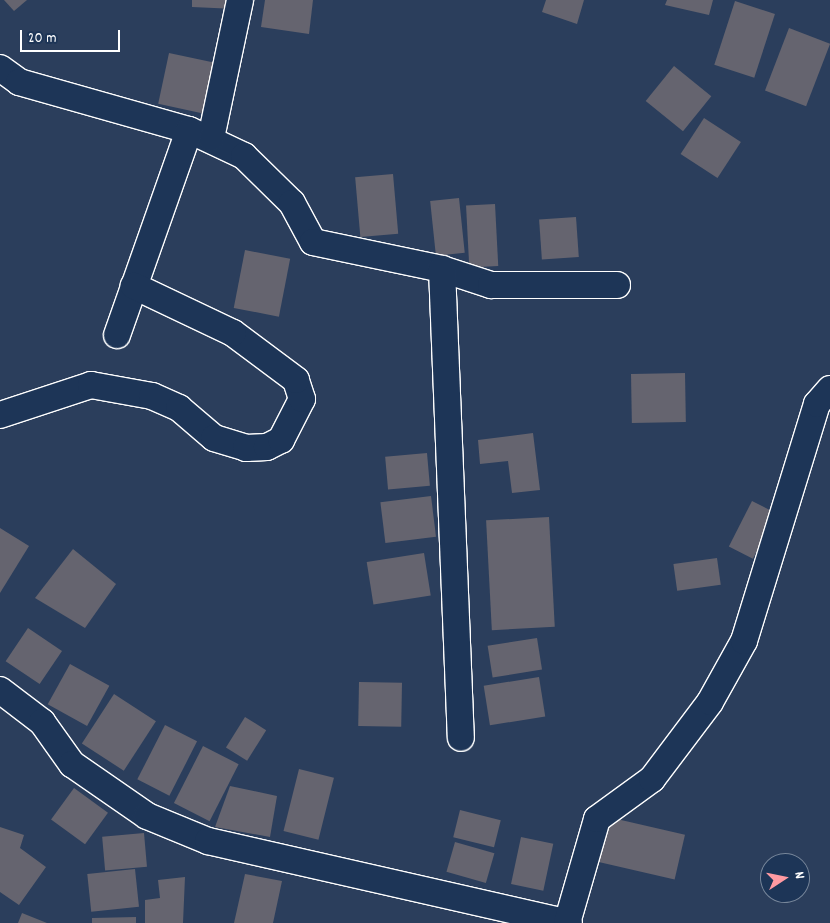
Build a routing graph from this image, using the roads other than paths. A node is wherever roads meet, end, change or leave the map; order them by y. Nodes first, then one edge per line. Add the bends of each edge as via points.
1 (240, 0) edge
2 (0, 68) edge
3 (200, 134) junction
4 (442, 269) junction
5 (617, 285) dead end
6 (134, 286) junction
7 (118, 335) dead end
8 (830, 388) edge
9 (0, 415) edge
10 (0, 690) edge
11 (461, 738) dead end
12 (568, 923) edge

1 - 3 street
2 - 3 street via 20,82
3 - 4 street via 244,156 270,179 292,203 313,242
3 - 6 street
4 - 5 street via 491,285
4 - 11 street
6 - 7 street
6 - 9 street via 233,333 296,380 302,399 280,440 267,448 222,441 179,408 152,396 91,385
8 - 12 street via 816,404 744,641 710,702 652,779 597,820
10 - 12 street via 42,722 72,764 147,816 208,841

